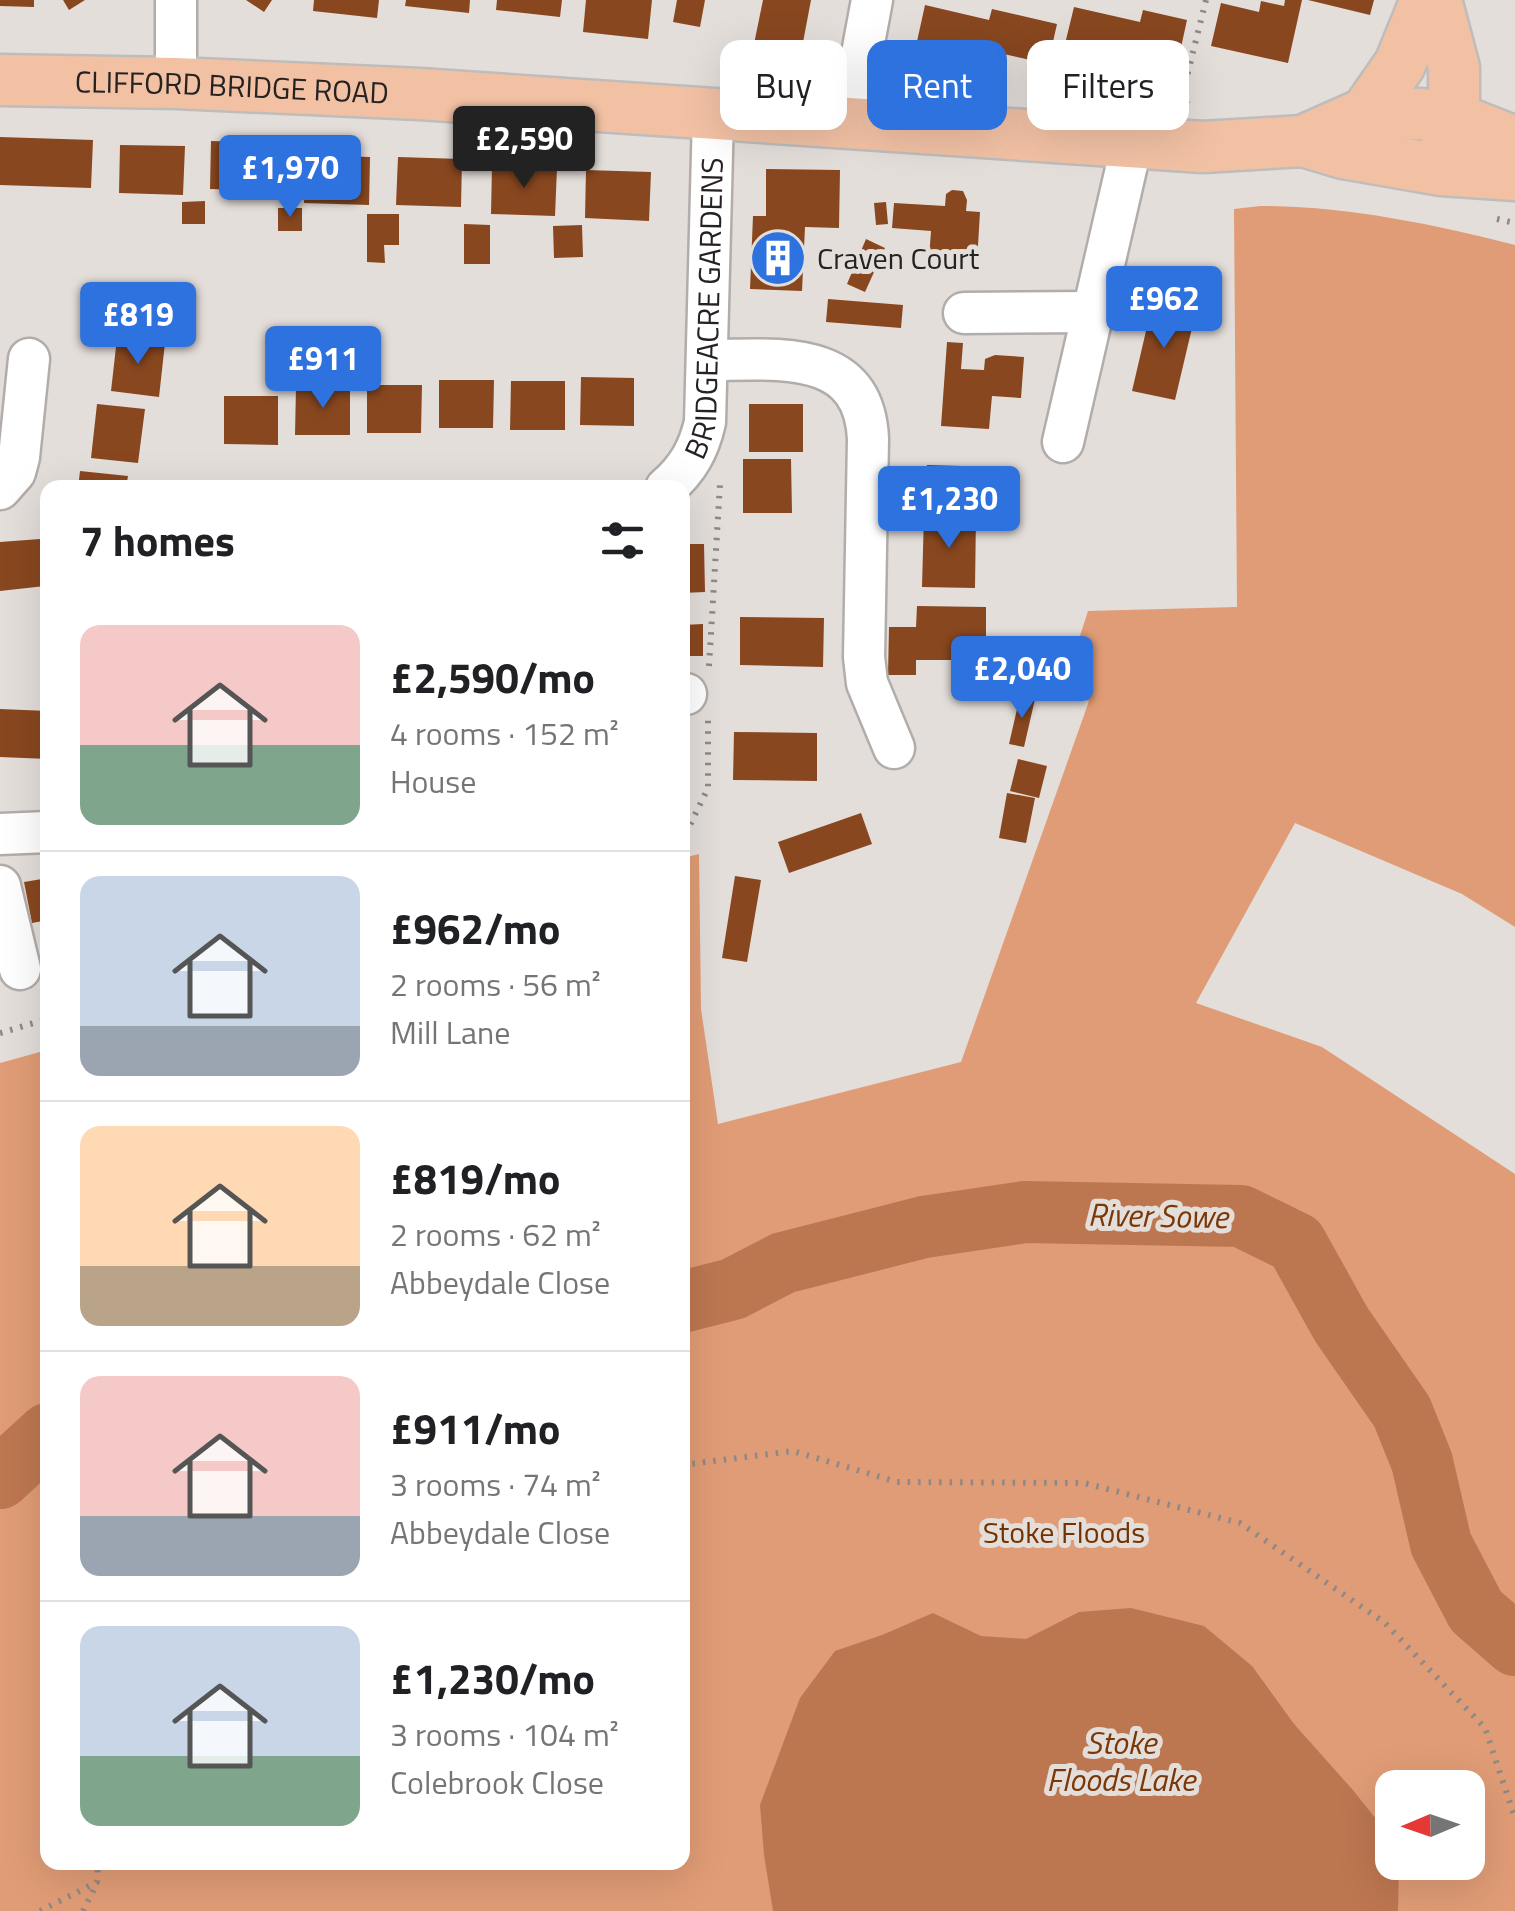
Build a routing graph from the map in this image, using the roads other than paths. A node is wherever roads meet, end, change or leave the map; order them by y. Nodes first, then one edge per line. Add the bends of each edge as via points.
1 (176, 0) edge
2 (872, 0) edge
3 (1426, 0) edge
4 (1436, 0) edge
5 (0, 80) edge
6 (176, 83) junction
7 (1366, 112) junction
8 (713, 114) junction
9 (1454, 118) junction
10 (854, 125) junction
11 (1303, 141) junction
12 (1515, 142) edge
13 (1132, 143) junction
14 (1440, 170) junction
15 (1515, 174) edge
16 (1093, 312) junction
17 (964, 313) dead end
18 (29, 359) dead end
19 (708, 360) junction
20 (1063, 442) dead end
21 (674, 480) edge
22 (0, 489) edge
23 (894, 748) dead end
24 (40, 832) edge
25 (0, 834) edge
26 (0, 886) edge
27 (20, 968) dead end

1 - 6 street
2 - 10 street
3 - 7 main road via 1400,64
4 - 9 main road via 1454,68
5 - 6 main road, CLIFFORD BRIDGE ROAD
6 - 8 main road, CLIFFORD BRIDGE ROAD
7 - 9 main road, CLIFFORD BRIDGE ROAD
7 - 11 main road, CLIFFORD BRIDGE ROAD
8 - 10 main road, CLIFFORD BRIDGE ROAD
8 - 19 street, BRIDGEACRE GARDENS
9 - 12 main road, CLIFFORD BRIDGE ROAD
9 - 14 main road
10 - 13 main road, CLIFFORD BRIDGE ROAD
11 - 13 main road, CLIFFORD BRIDGE ROAD
11 - 14 main road, CLIFFORD BRIDGE ROAD
13 - 16 street
14 - 15 main road, CLIFFORD BRIDGE ROAD
16 - 17 street
16 - 20 street
18 - 22 street via 20,457
19 - 21 street, BRIDGEACRE GARDENS via 700,444
19 - 23 street via 811,363 840,377 862,403 868,439 864,657
24 - 25 street
26 - 27 street

